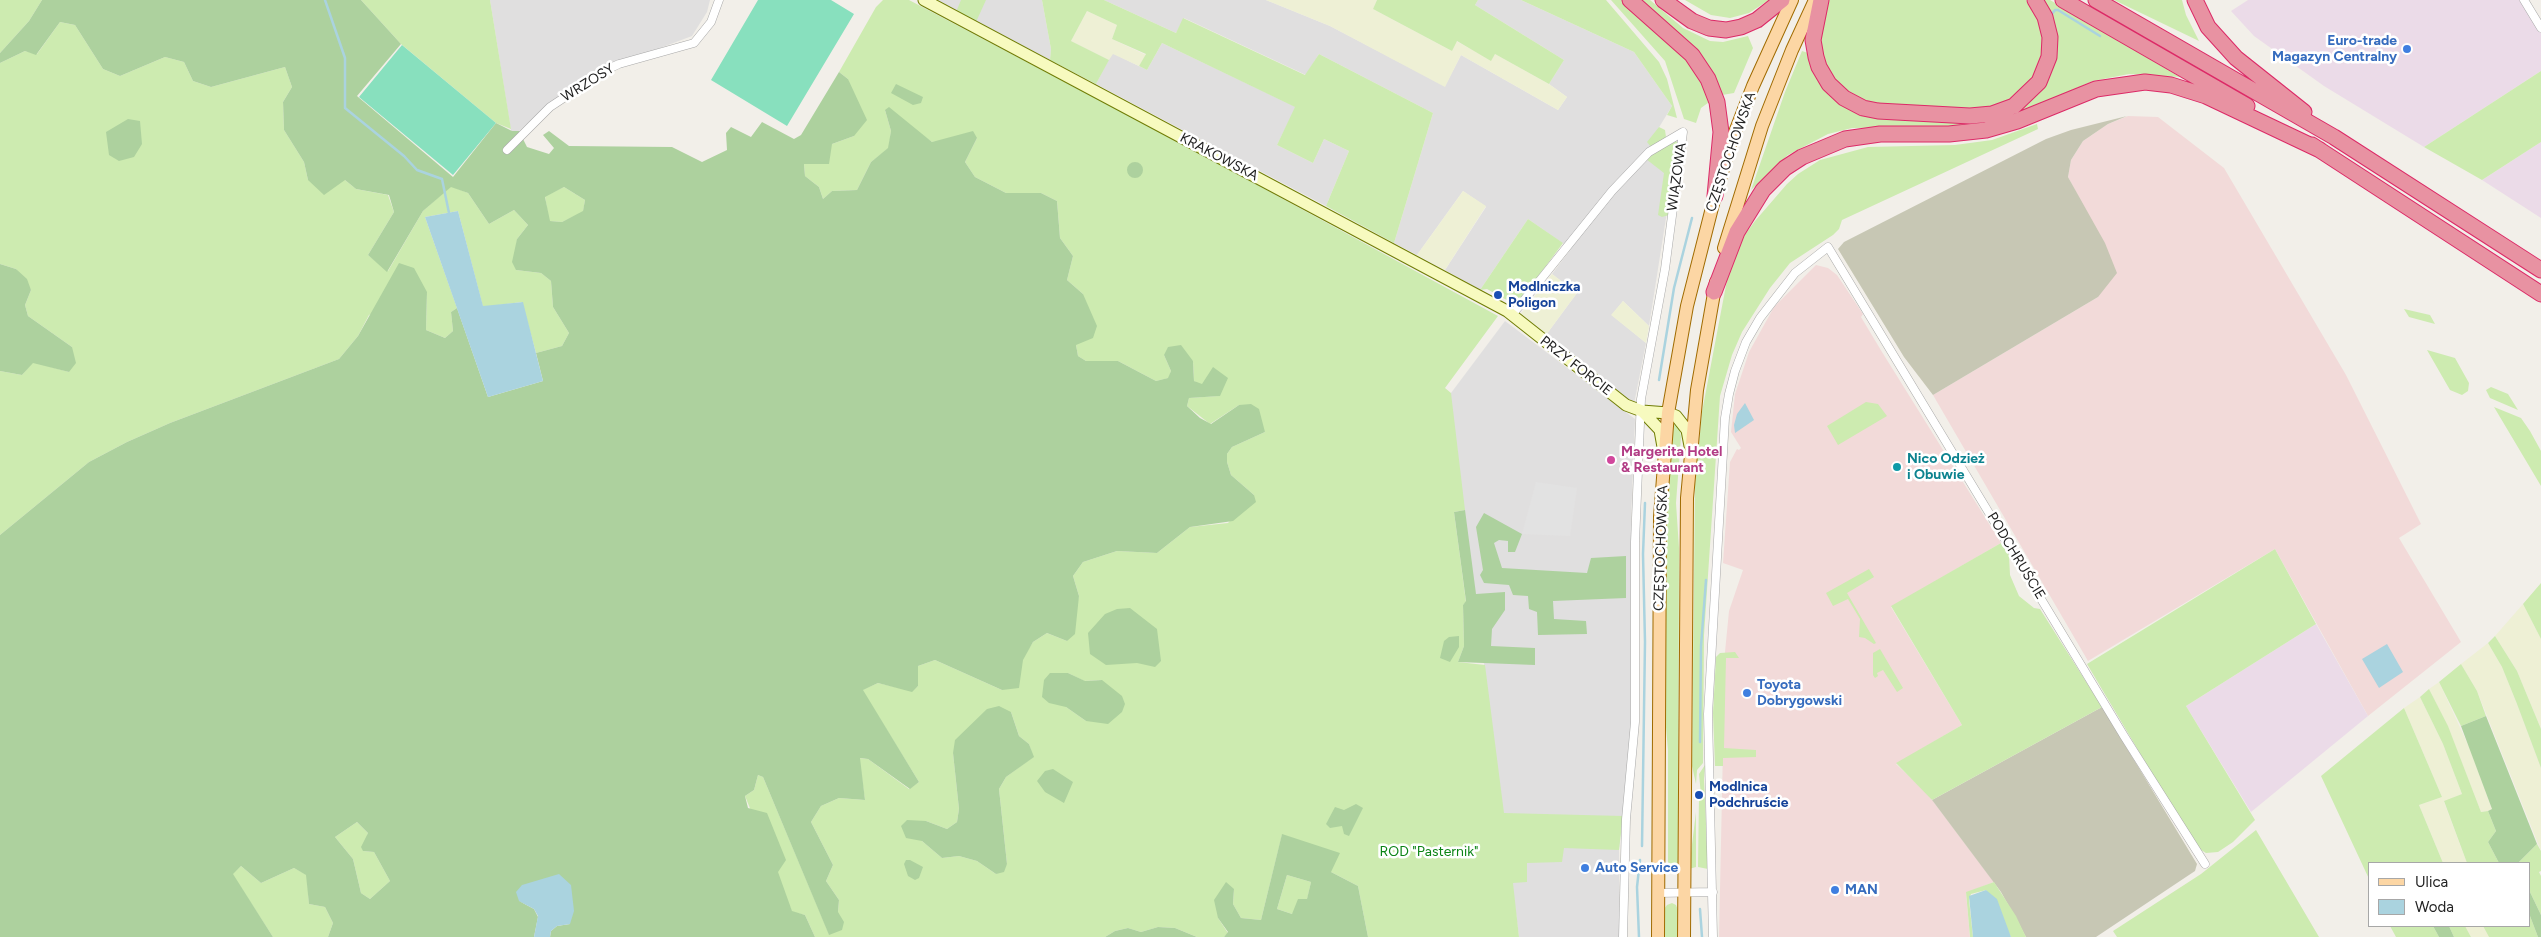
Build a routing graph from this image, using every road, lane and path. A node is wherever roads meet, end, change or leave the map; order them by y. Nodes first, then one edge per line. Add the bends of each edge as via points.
1 (719, 0) edge
2 (924, 0) edge
3 (1630, 0) edge
4 (1663, 0) edge
5 (1782, 0) edge
6 (1792, 0) edge
7 (1816, 0) edge
8 (1821, 0) edge
9 (2035, 0) edge
10 (2063, 0) edge
11 (2096, 0) edge
12 (2195, 0) edge
13 (2524, 0) edge
14 (2541, 28) edge
15 (2334, 137) junction
16 (507, 150) dead end
17 (2320, 150) junction
18 (1715, 196) junction
19 (2541, 270) edge
20 (1714, 292) junction
21 (2541, 294) edge
22 (1512, 315) junction
23 (1642, 411) junction
24 (1668, 413) junction
25 (1690, 448) junction
26 (1664, 453) junction
27 (2205, 864) dead end
28 (1713, 892) junction
29 (1658, 893) junction
30 (1684, 893) junction
31 (1623, 937) edge
32 (1658, 937) edge
33 (1684, 937) edge
34 (1713, 937) edge

1 - 16 street, WRZOSY via 711,22 694,43 606,70 550,107
2 - 22 street, KRAKOWSKA
3 - 18 highway via 1692,55 1708,79 1717,102 1721,132
4 - 5 highway via 1692,21 1726,30 1741,28 1757,20
6 - 18 main road, CZĘSTOCHOWSKA via 1753,86
7 - 20 main road, CZĘSTOCHOWSKA via 1762,126
8 - 9 highway via 1814,31 1818,67 1844,98 1863,108 1878,111 1970,116 1992,114 2014,106 2039,82 2048,57 2050,37 2045,18
10 - 17 highway
11 - 15 highway
12 - 15 highway via 2208,27 2236,58
13 - 14 street
15 - 19 highway
17 - 20 highway via 2206,96 2171,85 2145,82 2096,89 1986,130 1850,138 1802,157 1763,190 1737,232
17 - 21 highway
18 - 24 main road, CZĘSTOCHOWSKA via 1687,306
20 - 25 main road, CZĘSTOCHOWSKA
22 - 23 street, PRZY FORCIE via 1626,405
22 - 23 street, WIĄZOWA via 1617,186 1649,152 1683,132 1658,315 1641,399
23 - 24 street, PRZY FORCIE
23 - 26 street, PRZY FORCIE via 1660,430
23 - 31 street via 1636,524 1635,729 1626,819
24 - 25 street via 1685,426
24 - 26 main road, CZĘSTOCHOWSKA
25 - 30 main road, CZĘSTOCHOWSKA via 1685,542
26 - 29 main road, CZĘSTOCHOWSKA via 1658,614
27 - 28 street, PODCHRUŚCIE via 1828,247 1795,273 1760,318 1746,342 1729,394 1708,714
28 - 30 street
28 - 34 street
29 - 30 street
29 - 32 main road, CZĘSTOCHOWSKA
30 - 33 main road, CZĘSTOCHOWSKA

